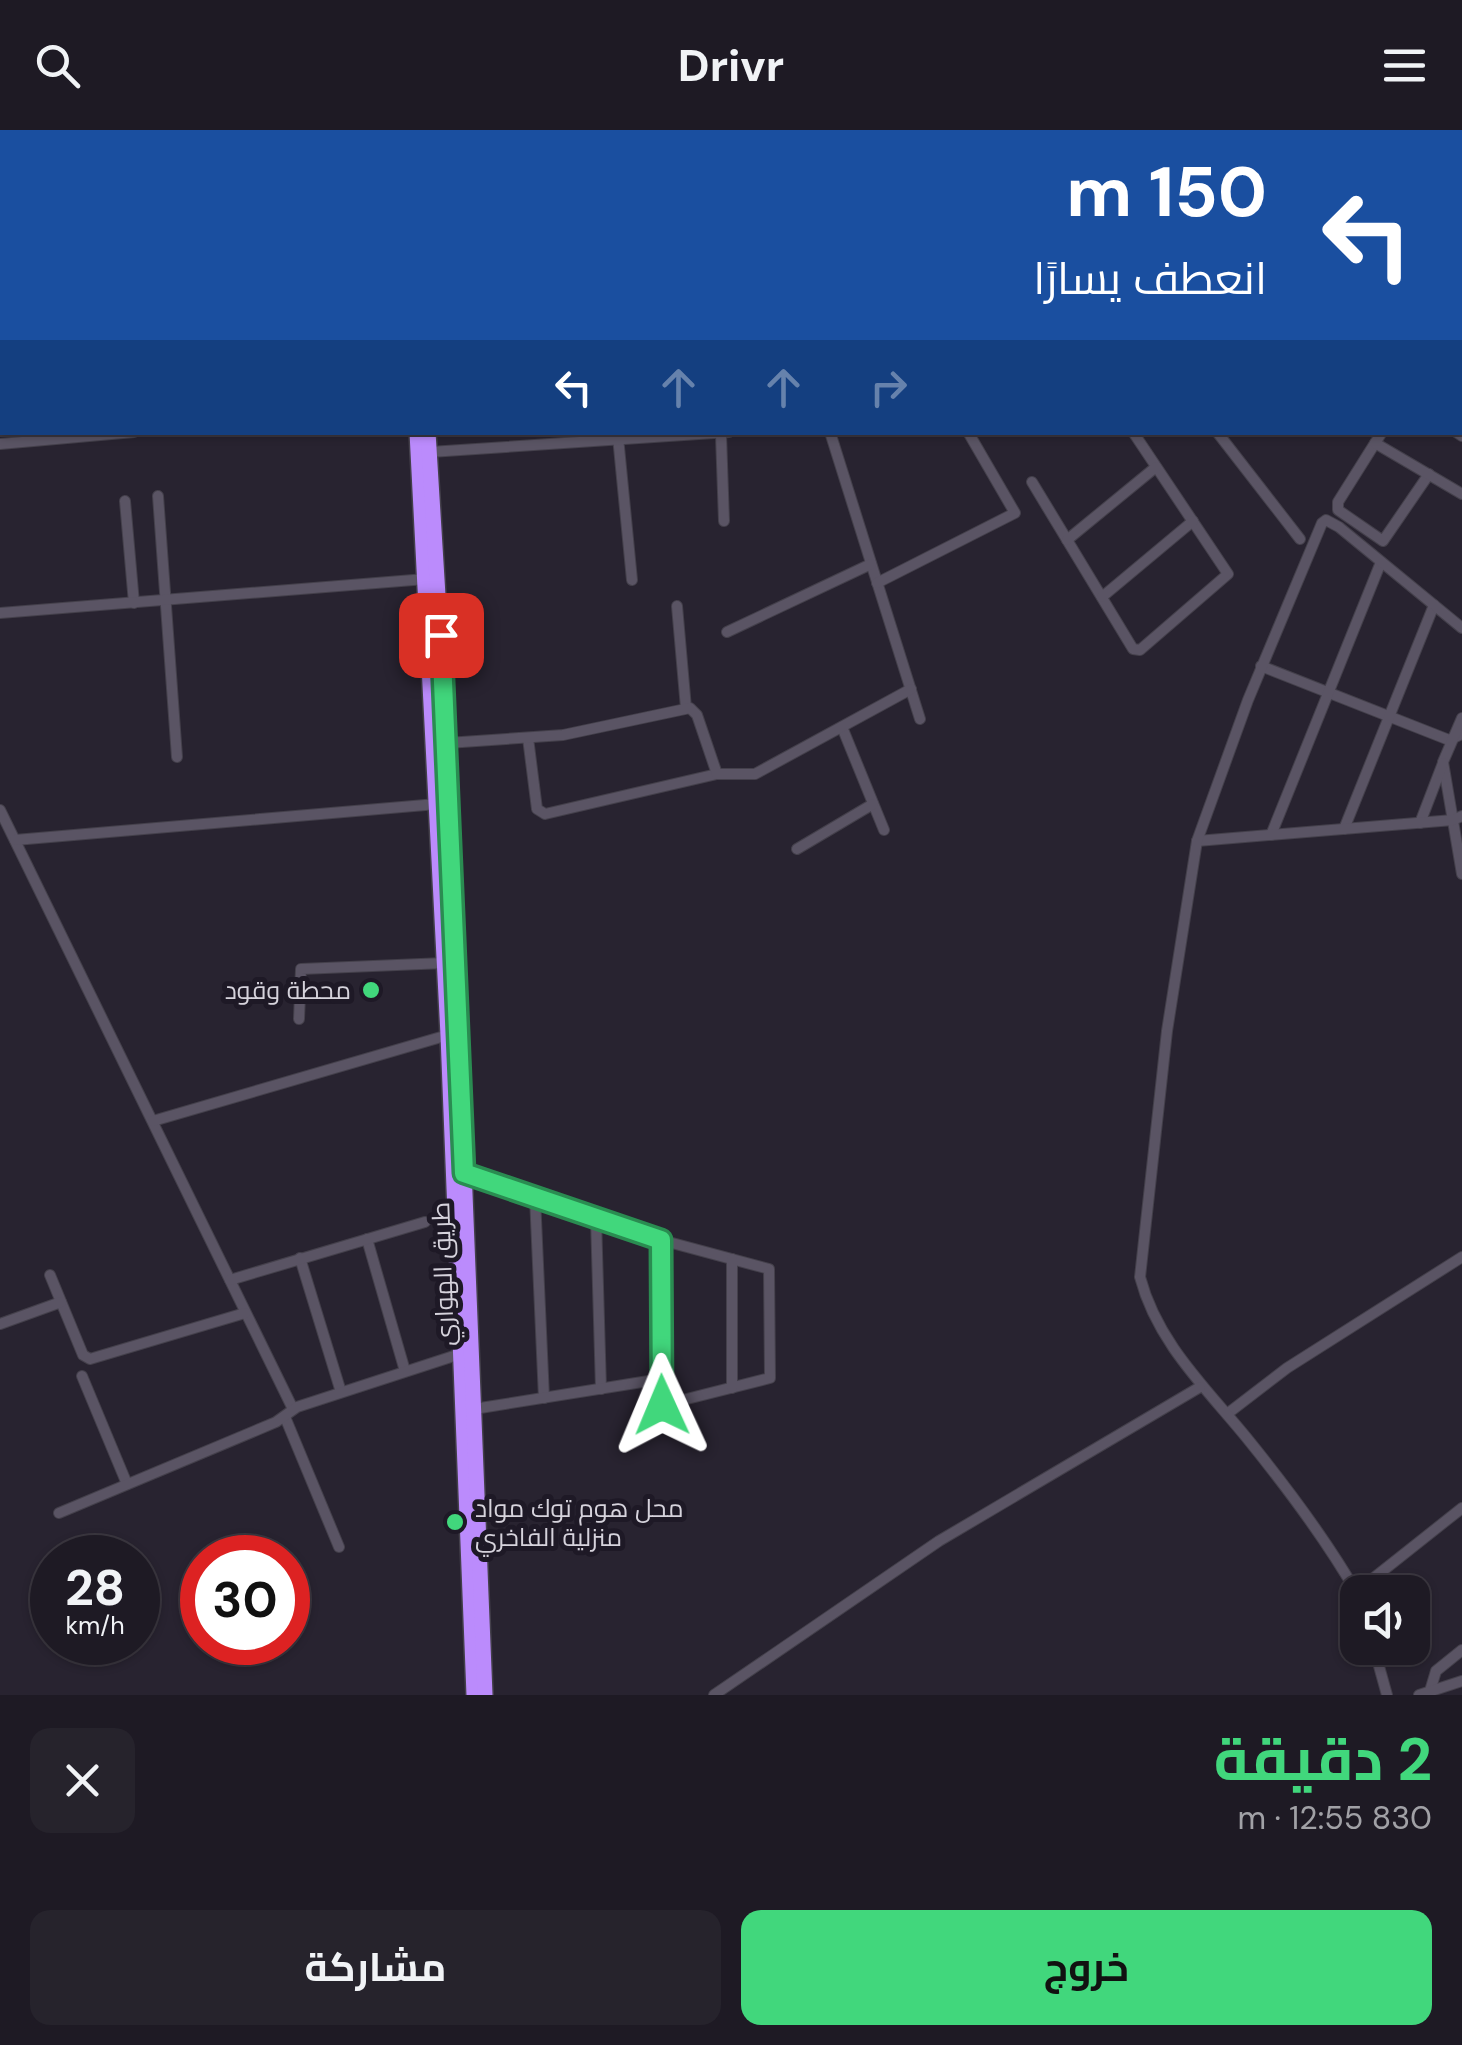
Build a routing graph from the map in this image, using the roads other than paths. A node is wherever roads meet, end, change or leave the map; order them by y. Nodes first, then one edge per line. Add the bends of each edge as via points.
1 (100, 435) edge
2 (417, 435) edge
3 (428, 435) edge
4 (698, 435) edge
5 (725, 435) edge
6 (831, 435) edge
7 (970, 435) edge
8 (1135, 435) edge
9 (1219, 435) edge
10 (618, 438) junction
11 (1378, 438) edge
12 (0, 444) edge
13 (430, 452) junction
14 (1156, 467) junction
15 (1429, 474) junction
16 (1032, 482) dead end
17 (1462, 494) edge
18 (158, 496) dead end
19 (125, 501) dead end
20 (724, 520) dead end
21 (1193, 521) junction
22 (1300, 539) dead end
23 (1067, 540) junction
24 (1380, 562) junction
25 (872, 564) junction
26 (426, 579) junction
27 (632, 580) dead end
28 (877, 582) junction
29 (1102, 597) junction
30 (167, 601) junction
31 (134, 604) junction
32 (1434, 605) junction
33 (677, 606) dead end
34 (0, 612) edge
35 (1462, 628) edge
36 (727, 632) dead end
37 (1262, 666) junction
38 (911, 690) junction
39 (1328, 692) junction
40 (686, 708) junction
41 (1389, 716) junction
42 (920, 718) dead end
43 (1462, 718) edge
44 (842, 727) junction
45 (1462, 734) edge
46 (528, 738) junction
47 (1449, 740) junction
48 (447, 743) junction
49 (177, 757) dead end
50 (1443, 762) junction
51 (717, 774) junction
52 (437, 804) junction
53 (872, 804) junction
54 (0, 810) edge
55 (1458, 818) edge
56 (1420, 823) junction
57 (1344, 829) junction
58 (884, 830) dead end
59 (1271, 835) junction
60 (15, 840) junction
61 (1197, 841) junction
62 (797, 849) dead end
63 (1462, 874) edge
64 (444, 963) junction
65 (299, 1019) dead end
66 (448, 1035) junction
67 (153, 1121) junction
68 (464, 1173) junction
69 (535, 1197) junction
70 (596, 1218) junction
71 (425, 1222) dead end
72 (367, 1239) junction
73 (661, 1240) junction
74 (1462, 1257) edge
75 (300, 1258) junction
76 (732, 1259) junction
77 (50, 1275) dead end
78 (230, 1280) junction
79 (61, 1302) junction
80 (246, 1313) junction
81 (0, 1324) edge
82 (460, 1354) junction
83 (405, 1371) junction
84 (82, 1376) dead end
85 (662, 1379) junction
86 (1200, 1387) junction
87 (732, 1388) junction
88 (601, 1389) junction
89 (341, 1392) junction
90 (544, 1398) junction
91 (474, 1409) junction
92 (289, 1413) junction
93 (1227, 1414) junction
94 (127, 1484) junction
95 (1462, 1508) edge
96 (59, 1513) dead end
97 (472, 1517) junction
98 (339, 1547) dead end
99 (1343, 1575) edge
100 (1380, 1575) edge
101 (1462, 1650) edge
102 (1379, 1665) edge
103 (1462, 1681) edge
104 (1424, 1693) edge
105 (474, 1695) edge
106 (486, 1695) edge
107 (714, 1695) edge
108 (1387, 1695) edge

1 - 12 street
2 - 26 highway, طريق الهواري
3 - 13 highway, طريق الهواري
4 - 10 street
5 - 20 street
6 - 25 street
7 - 28 street via 1015,513
8 - 14 street
9 - 22 street
10 - 13 street
10 - 27 street
11 - 15 street
11 - 15 street via 1337,506 1377,540 1386,539
13 - 48 highway, طريق الهواري
14 - 21 street
14 - 23 street
15 - 17 street
16 - 23 street
18 - 30 street
19 - 31 street
21 - 29 street
21 - 29 street via 1228,576 1140,650
23 - 29 street
24 - 32 street
24 - 37 street via 1331,521 1322,523
24 - 39 street
25 - 28 street
25 - 36 street
26 - 30 street
26 - 52 highway, طريق الهواري
28 - 38 street
30 - 31 street
30 - 49 street
31 - 34 street
32 - 35 street
32 - 41 street
33 - 40 street
37 - 39 street
37 - 61 street
38 - 42 street
38 - 44 street
39 - 41 street
39 - 59 street
40 - 46 street
40 - 51 street via 697,716
41 - 47 street
41 - 57 street
43 - 47 street
44 - 51 street via 755,774
44 - 53 street
45 - 47 street
46 - 48 street
46 - 51 street via 537,808 545,814
47 - 50 street
48 - 68 highway, طريق الهواري
50 - 55 street
50 - 56 street
52 - 60 street
52 - 64 highway, طريق الهواري
53 - 58 street
53 - 62 street
54 - 60 street
55 - 56 street
55 - 63 street
56 - 57 street
57 - 59 street
59 - 61 street
60 - 67 street
61 - 86 street via 1166,1031 1140,1278 1167,1340
64 - 65 street via 301,969
64 - 66 highway, طريق الهواري
66 - 67 street
66 - 82 highway, طريق الهواري
67 - 78 street
68 - 69 street
68 - 91 highway, طريق الهواري
69 - 70 street
69 - 90 street
70 - 73 street
70 - 88 street
71 - 72 street
72 - 75 street
72 - 83 street
73 - 76 street
73 - 85 street
74 - 93 street via 1286,1368
75 - 78 street
75 - 89 street
76 - 87 street
76 - 87 street via 766,1267 771,1275 771,1376
77 - 79 street
78 - 80 street
79 - 80 street via 90,1360
79 - 81 street
80 - 92 street
82 - 83 street
82 - 97 highway, طريق الهواري
83 - 89 street
84 - 94 street
85 - 87 street via 667,1407
85 - 88 street
86 - 93 street
86 - 107 street via 939,1542
88 - 90 street
89 - 92 street
90 - 91 street
91 - 97 highway, طريق الهواري
92 - 94 street
92 - 98 street
93 - 99 street
94 - 96 street
95 - 100 street
97 - 105 highway, طريق الهواري
97 - 106 highway, طريق الهواري
101 - 104 street via 1439,1668
102 - 108 street
103 - 104 street

